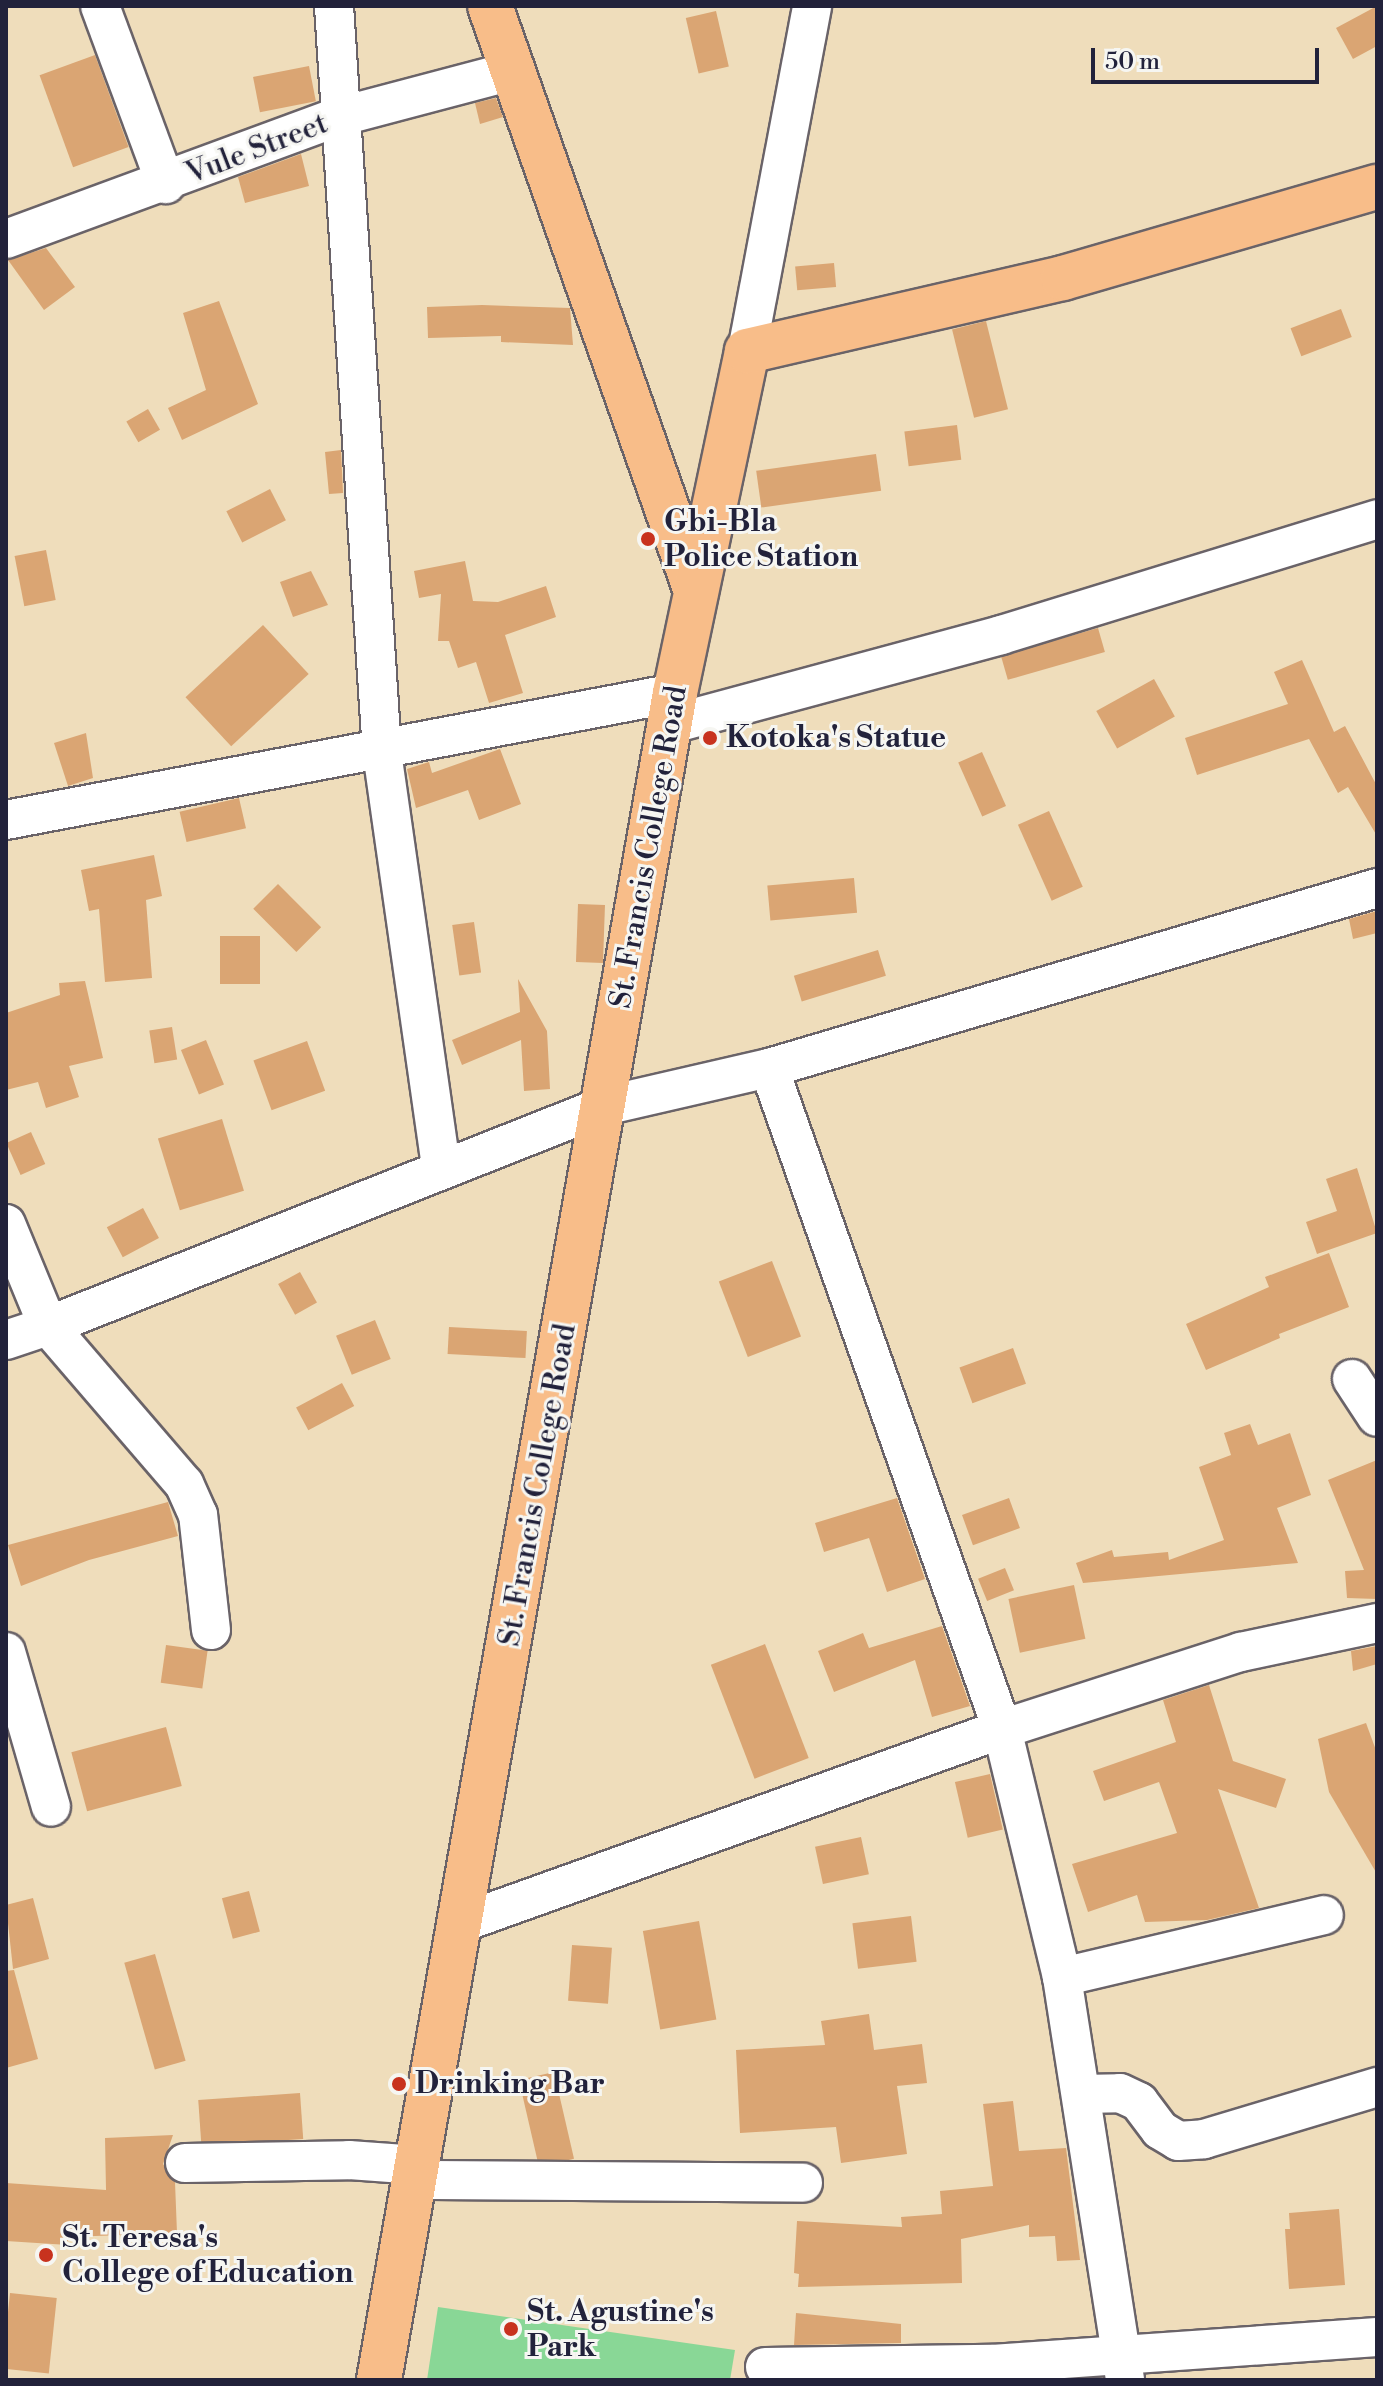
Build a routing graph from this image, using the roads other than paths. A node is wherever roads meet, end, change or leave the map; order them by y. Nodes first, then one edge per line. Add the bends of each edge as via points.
1 (100, 6) edge
2 (334, 6) edge
3 (490, 6) edge
4 (812, 6) edge
5 (512, 71) junction
6 (338, 117) junction
7 (166, 184) junction
8 (1375, 192) edge
9 (6, 239) edge
10 (747, 351) junction
11 (1377, 519) edge
12 (696, 591) junction
13 (674, 708) junction
14 (382, 752) junction
15 (6, 820) edge
16 (1377, 888) edge
17 (769, 1068) junction
18 (604, 1106) junction
19 (441, 1167) junction
20 (6, 1224) edge
21 (48, 1326) junction
22 (6, 1340) edge
23 (1352, 1379) dead end
24 (1377, 1417) edge
25 (1377, 1623) edge
26 (211, 1630) dead end
27 (6, 1652) edge
28 (1002, 1729) junction
29 (51, 1807) dead end
30 (1324, 1915) dead end
31 (461, 1923) junction
32 (1062, 1977) junction
33 (1377, 2087) edge
34 (1081, 2094) junction
35 (185, 2163) dead end
36 (416, 2172) junction
37 (803, 2183) dead end
38 (1377, 2337) edge
39 (765, 2367) dead end
40 (1124, 2368) edge
41 (992, 2372) edge
42 (379, 2380) edge

1 - 7 street
2 - 6 street
3 - 5 main road
4 - 10 street
5 - 6 street, Vule Street
5 - 12 main road
6 - 7 street, Vule Street
6 - 14 street via 363,413
7 - 9 street, Vule Street
8 - 10 main road via 1063,278
10 - 12 main road, St. Francis College Road
11 - 13 street via 1001,635
12 - 13 main road, St. Francis College Road
13 - 14 street
13 - 18 main road, St. Francis College Road
14 - 15 street
14 - 19 street
16 - 17 street
17 - 18 street
17 - 28 street
18 - 19 street
18 - 31 main road, St. Francis College Road
19 - 21 street
20 - 21 street
21 - 22 street
21 - 26 street via 184,1484 198,1515
23 - 24 street
25 - 28 street via 1241,1652
27 - 29 street
28 - 31 street
28 - 32 street
30 - 32 street
31 - 36 main road, St. Francis College Road
32 - 34 street
33 - 34 street via 1204,2139 1178,2141 1160,2130 1139,2102 1120,2093
34 - 40 street
35 - 36 street via 349,2160
36 - 37 street
36 - 42 main road, St. Francis College Road
38 - 40 street
39 - 41 street
40 - 41 street

